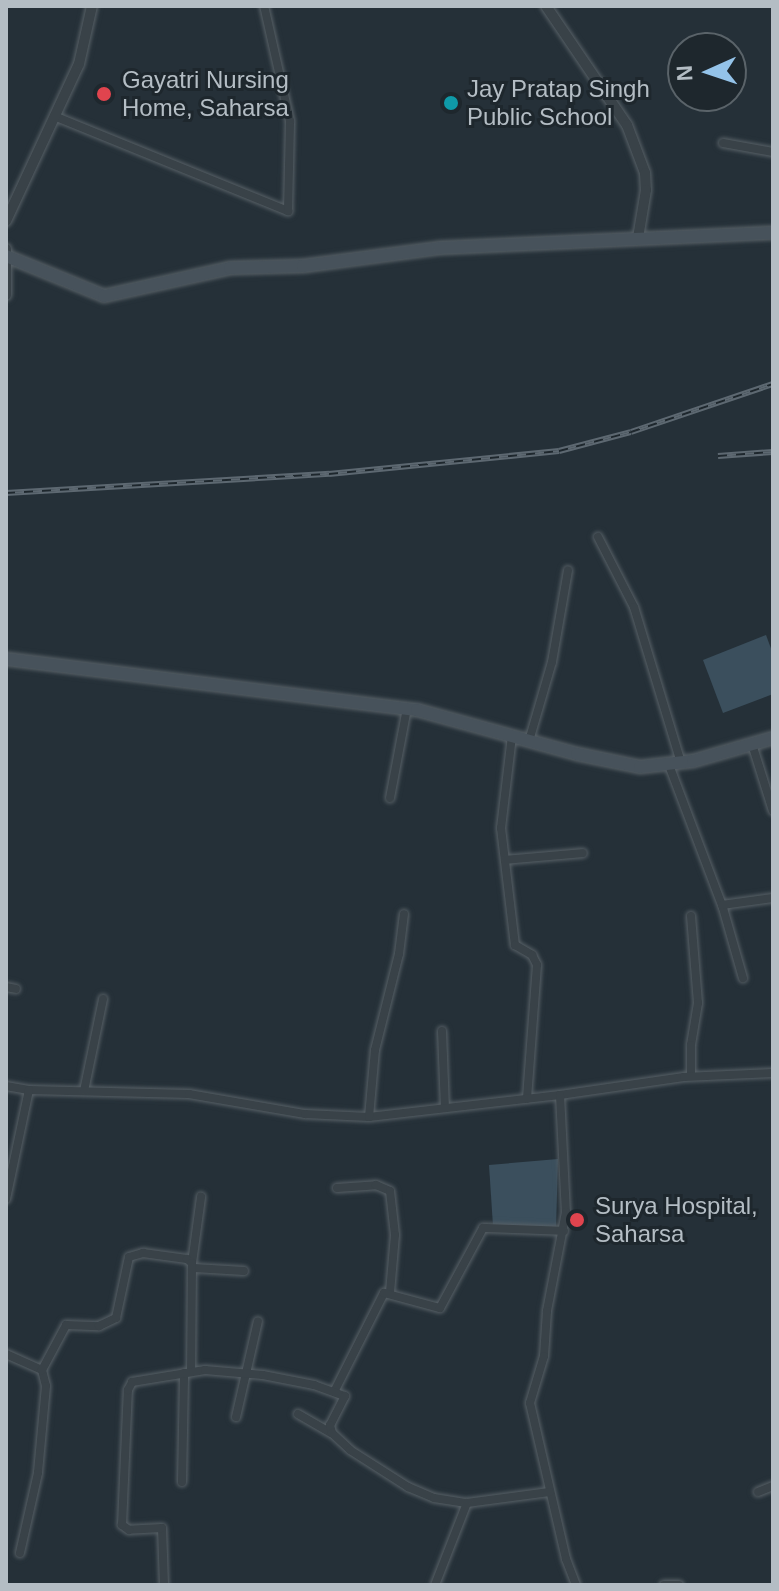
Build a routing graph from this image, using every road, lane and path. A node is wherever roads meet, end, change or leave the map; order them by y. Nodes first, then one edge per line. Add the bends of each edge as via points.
1 (92, 6) edge
2 (264, 6) edge
3 (546, 6) edge
4 (54, 116) junction
5 (723, 143) dead end
6 (773, 152) edge
7 (6, 221) edge
8 (773, 233) edge
9 (638, 238) junction
10 (7, 254) edge
11 (6, 295) edge
12 (598, 537) dead end
13 (568, 570) dead end
14 (6, 659) edge
15 (407, 708) junction
16 (512, 736) junction
17 (773, 738) edge
18 (529, 741) junction
19 (752, 744) junction
20 (675, 764) junction
21 (390, 798) dead end
22 (773, 811) edge
23 (583, 853) dead end
24 (505, 860) junction
25 (773, 898) edge
26 (722, 905) junction
27 (404, 914) dead end
28 (691, 916) dead end
29 (743, 978) dead end
30 (103, 999) dead end
31 (442, 1031) dead end
32 (773, 1073) edge
33 (691, 1076) junction
34 (6, 1086) edge
35 (29, 1090) junction
36 (84, 1091) junction
37 (560, 1095) junction
38 (527, 1099) junction
39 (445, 1108) junction
40 (369, 1117) junction
41 (337, 1188) dead end
42 (201, 1197) dead end
43 (6, 1199) edge
44 (564, 1231) junction
45 (193, 1266) junction
46 (244, 1271) dead end
47 (390, 1292) junction
48 (258, 1321) dead end
49 (6, 1354) edge
50 (42, 1370) junction
51 (187, 1372) junction
52 (245, 1373) junction
53 (334, 1392) junction
54 (298, 1414) dead end
55 (236, 1417) dead end
56 (332, 1433) junction
57 (182, 1482) dead end
58 (773, 1486) edge
59 (549, 1492) junction
60 (758, 1492) dead end
61 (467, 1503) junction
62 (20, 1553) dead end
63 (164, 1585) edge
64 (435, 1585) edge
65 (576, 1585) edge
66 (664, 1585) edge
67 (679, 1585) edge

1 - 4 street via 79,64
2 - 4 street via 290,121 288,211
3 - 9 street via 627,125 645,173
4 - 7 street
5 - 6 street
8 - 9 main road
9 - 10 main road via 439,248 303,266 230,268 104,296
10 - 11 street
12 - 20 street via 634,607
13 - 18 street via 552,662
14 - 15 main road
15 - 16 main road
15 - 21 street
16 - 18 main road
16 - 24 street via 501,812
17 - 19 main road
18 - 20 main road via 640,767
19 - 20 main road
19 - 22 street
20 - 26 street
23 - 24 street
24 - 38 street via 515,945 532,955 537,965
25 - 26 street
26 - 29 street
27 - 40 street via 375,1050
28 - 33 street via 698,1003
30 - 36 street
31 - 39 street
32 - 33 street
33 - 37 street
34 - 35 street
35 - 36 street
35 - 43 street
36 - 40 street via 189,1094 305,1114
37 - 38 street
37 - 44 street
38 - 39 street
39 - 40 street
41 - 47 street via 383,1185 390,1191 395,1235
42 - 45 street
44 - 47 street via 480,1230 440,1308
44 - 59 street via 547,1311 544,1356 530,1403
45 - 46 street
45 - 50 street via 187,1259 133,1254 116,1318 99,1326 66,1325
45 - 51 street
47 - 53 street via 380,1296
48 - 52 street
49 - 50 street
50 - 62 street via 46,1393 38,1473
51 - 52 street
51 - 57 street
51 - 63 street via 132,1382 128,1390 122,1525 129,1530 162,1528
52 - 53 street
52 - 55 street
53 - 56 street via 346,1401 330,1425
54 - 56 street
56 - 61 street via 408,1487
58 - 60 street
59 - 61 street
59 - 65 street
61 - 64 street
66 - 67 street

